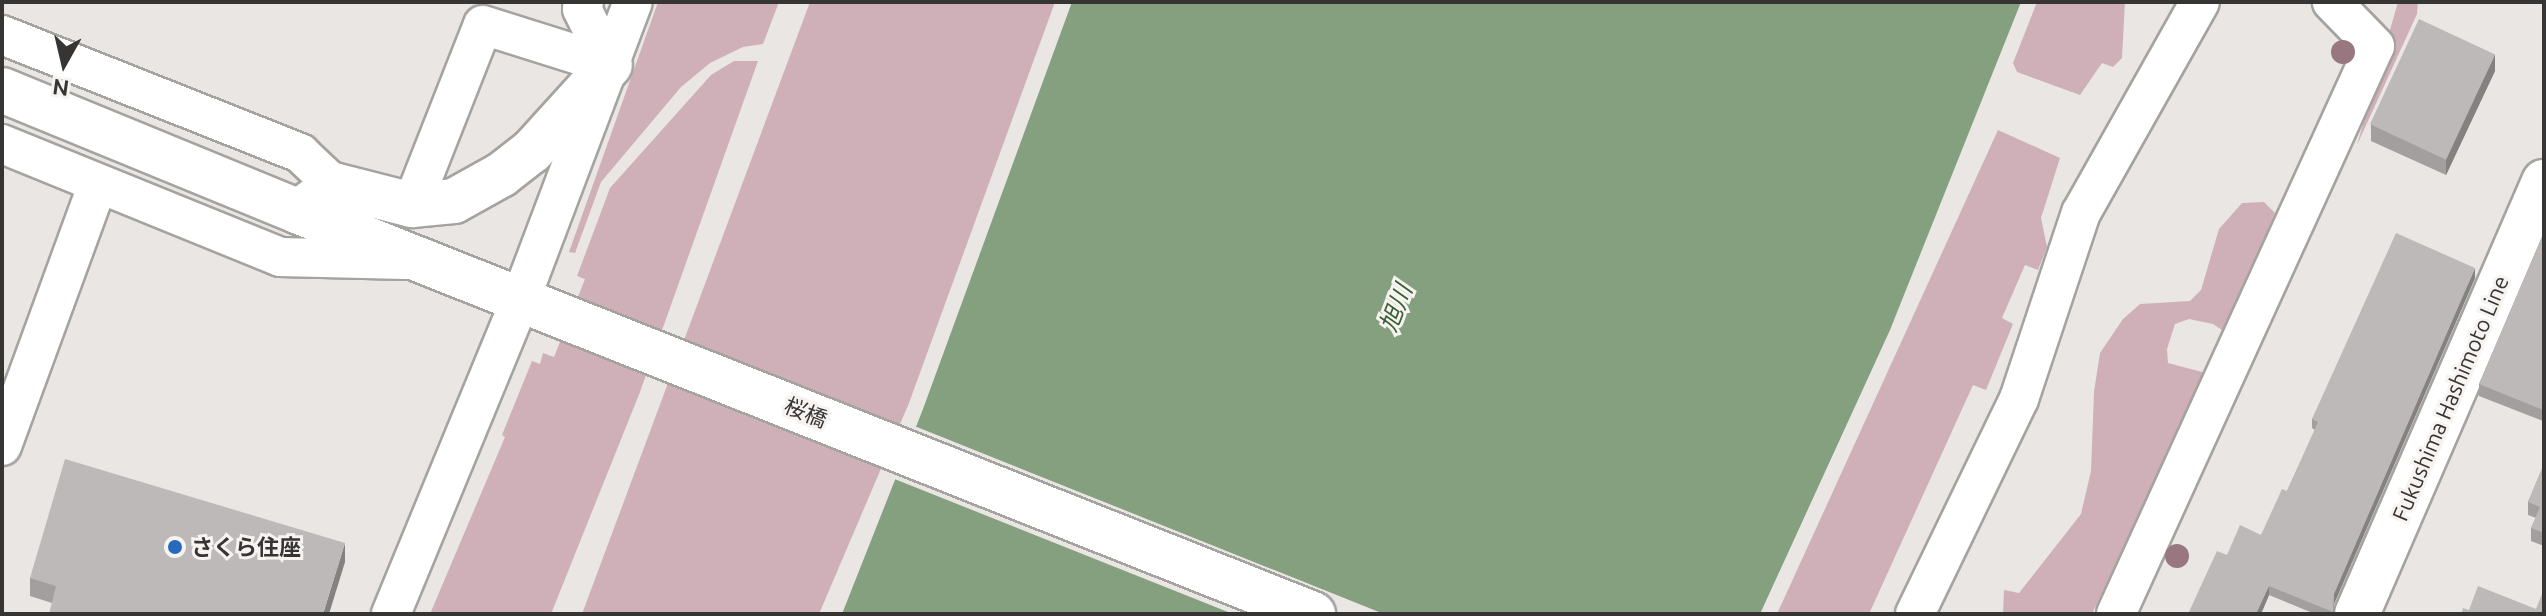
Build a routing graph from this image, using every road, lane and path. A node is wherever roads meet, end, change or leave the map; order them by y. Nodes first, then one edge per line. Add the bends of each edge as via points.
1 (584, 2) edge
2 (633, 2) edge
3 (2200, 2) edge
4 (2332, 2) edge
5 (2, 35) edge
6 (610, 65) junction
7 (2, 90) edge
8 (2, 144) edge
9 (2544, 182) edge
10 (98, 184) junction
11 (334, 185) junction
12 (412, 205) junction
13 (299, 212) junction
14 (421, 260) junction
15 (521, 298) junction
16 (2, 446) edge
17 (391, 614) edge
18 (1313, 614) edge
19 (1915, 614) edge
20 (2116, 614) edge
21 (2357, 614) edge

1 - 6 street via 582,9
2 - 6 street
3 - 19 street via 2081,213 2019,399
4 - 20 street via 2375,46
5 - 11 street via 300,153
6 - 12 street via 532,151 501,175 454,201
6 - 12 street via 483,25
6 - 15 street
7 - 13 street, 桜橋
8 - 10 street
9 - 21 street, Fukushima Hashimoto Line
10 - 14 street via 280,257
10 - 16 street
11 - 12 street
11 - 13 street
13 - 14 street, 桜橋
14 - 15 street, 桜橋
15 - 17 street
15 - 18 street, 桜橋

